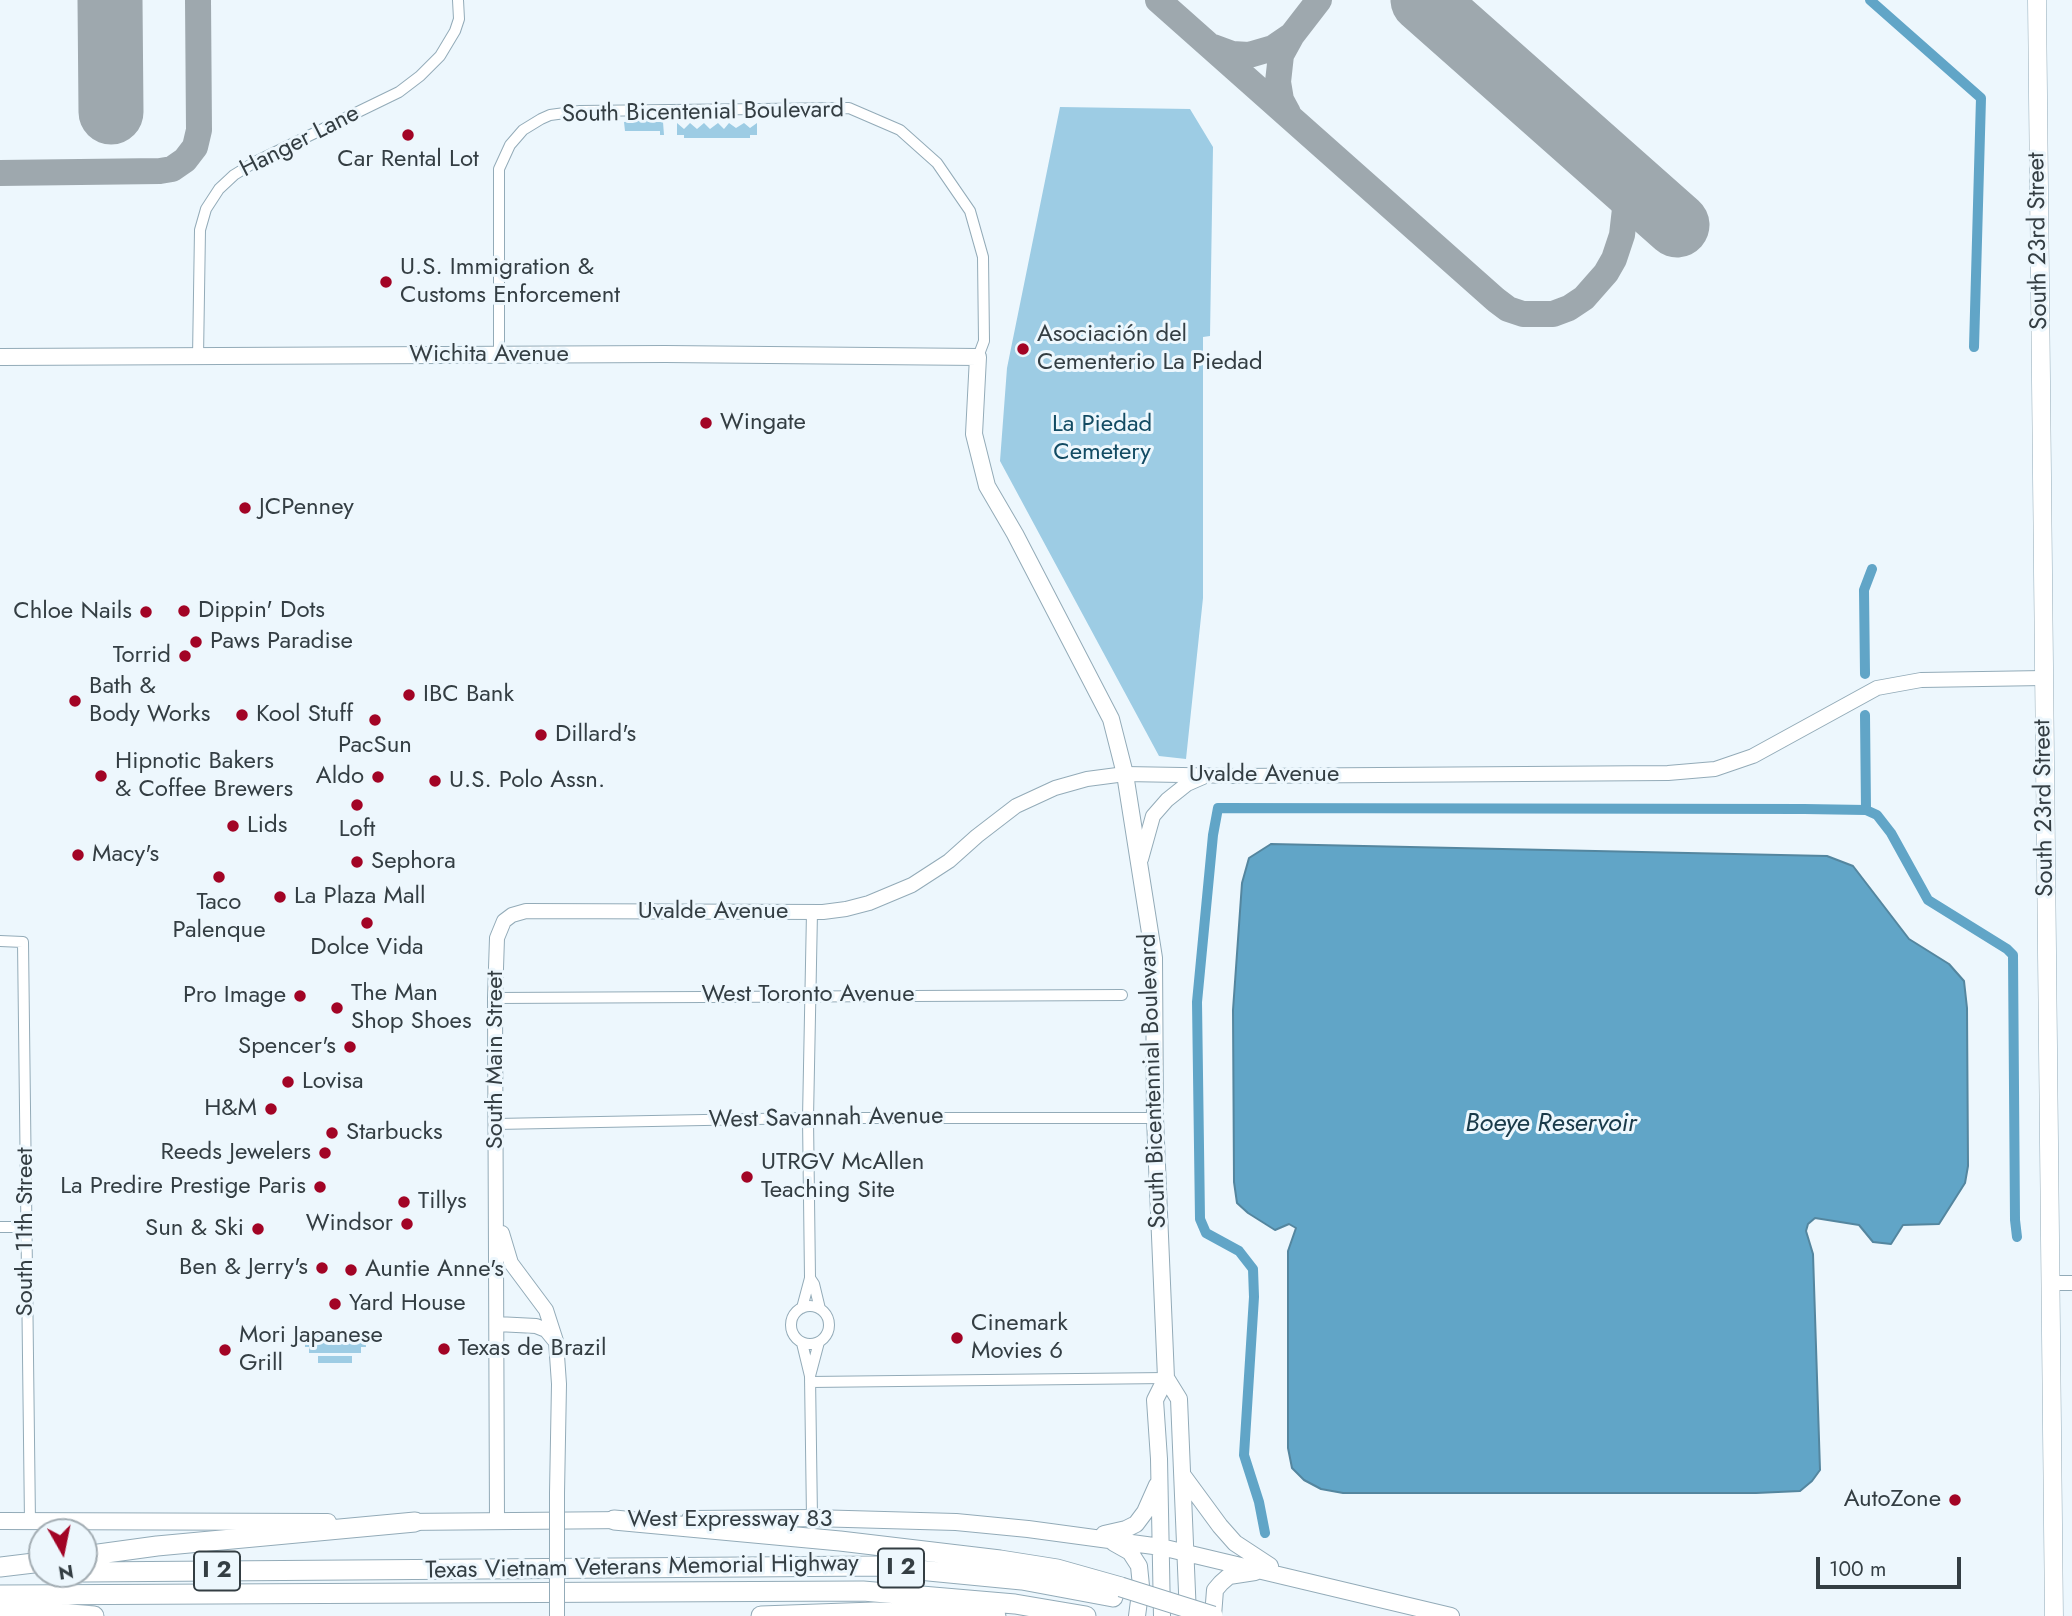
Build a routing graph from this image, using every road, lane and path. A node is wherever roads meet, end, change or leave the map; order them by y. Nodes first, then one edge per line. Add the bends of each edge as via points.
1 (457, 0) edge
2 (2037, 0) edge
3 (499, 356) junction
4 (0, 357) edge
5 (198, 357) junction
6 (978, 358) junction
7 (2044, 678) junction
8 (1125, 774) junction
9 (1208, 776) junction
10 (1140, 868) junction
11 (812, 912) junction
12 (504, 921) joint
13 (0, 941) edge
14 (811, 995) junction
15 (1122, 995) dead end
16 (495, 998) junction
17 (808, 1118) junction
18 (1155, 1118) junction
19 (496, 1124) junction
20 (496, 1200) junction
21 (0, 1227) edge
22 (27, 1227) junction
23 (810, 1278) junction
24 (2050, 1283) junction
25 (2072, 1283) edge
26 (802, 1308) junction
27 (820, 1309) junction
28 (496, 1324) junction
29 (556, 1342) junction
30 (819, 1342) junction
31 (802, 1343) junction
32 (1166, 1378) junction
33 (810, 1379) junction
34 (1184, 1477) junction
35 (1159, 1479) junction
36 (30, 1518) edge
37 (812, 1518) junction
38 (614, 1520) junction
39 (0, 1521) edge
40 (497, 1521) junction
41 (28, 1522) edge
42 (98, 1522) edge
43 (415, 1522) junction
44 (1082, 1536) junction
45 (1102, 1538) junction
46 (1161, 1547) junction
47 (1186, 1553) junction
48 (98, 1554) edge
49 (28, 1565) edge
50 (0, 1570) edge
51 (28, 1571) edge
52 (1268, 1571) junction
53 (98, 1572) edge
54 (1288, 1576) junction
55 (1117, 1592) junction
56 (0, 1595) edge
57 (0, 1608) edge
58 (93, 1616) edge
59 (557, 1616) edge
60 (761, 1616) edge
61 (996, 1616) edge
62 (1086, 1616) edge
63 (1137, 1616) edge
64 (1162, 1616) edge
65 (1188, 1616) edge
66 (1196, 1616) edge
67 (1213, 1616) edge
68 (1451, 1616) edge
69 (2054, 1616) edge

1 - 5 street, Hanger Lane via 455,31 440,56 420,76 399,92 255,162 219,189 200,230
2 - 7 main road, South 23rd Street
3 - 5 main road, Wichita Avenue
3 - 6 main road, Wichita Avenue
3 - 6 street, South Bicentenial Boulevard via 499,169 523,130 551,115 580,111 849,108 900,130 937,163 970,211 983,257 984,341
4 - 5 main road, Wichita Avenue
6 - 8 main road, South Bicentennial Boulevard via 974,434 987,486 1111,719
7 - 9 street, Uvalde Avenue via 1921,680 1877,688 1753,756 1715,769
7 - 24 main road, South 23rd Street
8 - 9 street, Uvalde Avenue
8 - 10 main road, South Bicentennial Boulevard
8 - 11 street, Uvalde Avenue via 1068,783 1016,806 949,862 890,895 846,909
9 - 10 street via 1187,784 1153,816
10 - 18 main road, South Bicentennial Boulevard via 1154,958
11 - 12 street, Uvalde Avenue via 526,911
11 - 14 street
12 - 16 street, South Main Street via 497,938
13 - 22 street, South 11th Street via 23,942
14 - 15 street, West Toronto Avenue
14 - 16 street, West Toronto Avenue
14 - 17 street
16 - 19 street, South Main Street
17 - 18 street, West Savannah Avenue
17 - 19 street, West Savannah Avenue
17 - 23 street
18 - 32 main road, South Bicentennial Boulevard
19 - 20 street, South Main Street
20 - 28 street, South Main Street
20 - 29 street, South Main Street via 511,1263 546,1310
21 - 22 street
22 - 36 street, South 11th Street
23 - 26 street
23 - 27 street
24 - 25 street
24 - 69 main road, South 23rd Street
26 - 27 street
26 - 31 street via 791,1325 794,1337
27 - 30 street via 829,1326
28 - 29 street via 536,1326
28 - 40 street, South Main Street
29 - 59 street, South Main Street, bridge
30 - 31 street
30 - 33 street
31 - 33 street
32 - 33 street
32 - 34 main road, South Bicentennial Boulevard via 1180,1399
32 - 35 main road, South Bicentennial Boulevard via 1155,1400
33 - 37 street
34 - 47 main road, South Bicentennial Boulevard
34 - 54 main road via 1236,1543
35 - 44 main road via 1136,1524 1115,1533
35 - 46 main road, South Bicentennial Boulevard
37 - 38 main road, West Expressway 83
37 - 44 main road, West Expressway 83 via 956,1522
38 - 40 main road, West Expressway 83
38 - 55 highway via 1000,1560 1057,1569
39 - 41 main road, West Expressway 83
40 - 43 main road, West Expressway 83
42 - 43 main road, West Expressway 83
43 - 48 highway
44 - 45 main road, West Expressway 83
45 - 46 main road, West Expressway 83
45 - 63 main road via 1130,1552 1139,1566
46 - 47 main road, West Expressway 83
46 - 64 main road, South Bicentennial Boulevard
47 - 52 main road, West Expressway 83
47 - 65 main road, South Bicentennial Boulevard
49 - 50 highway
50 - 51 highway
52 - 54 main road, West Expressway 83
52 - 67 main road via 1229,1576 1215,1590
53 - 55 highway, Texas Vietnam Veterans Memorial Highway / I 2 via 877,1566
54 - 68 main road, West Expressway 83
55 - 66 highway, Texas Vietnam Veterans Memorial Highway / I 2
55 - 67 highway, bridge
56 - 62 highway, Texas Vietnam Veterans Memorial Highway / I 2 via 863,1591
57 - 58 highway
60 - 61 highway via 874,1612

